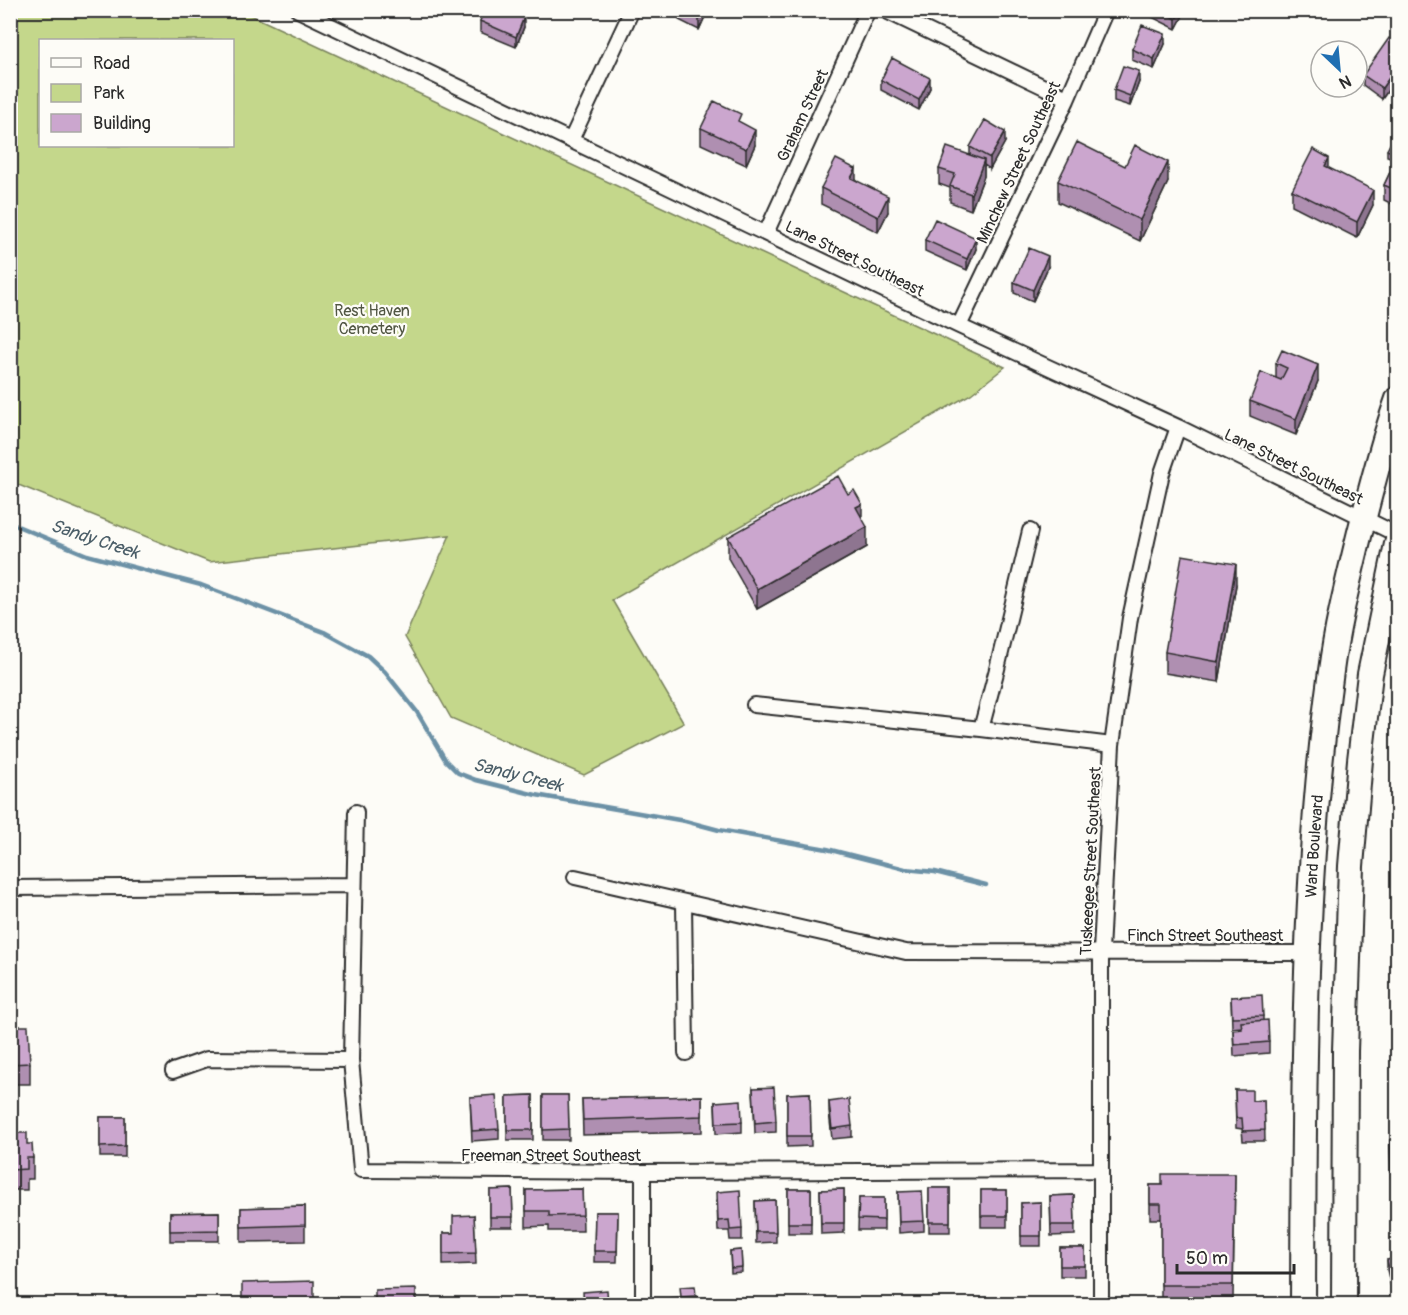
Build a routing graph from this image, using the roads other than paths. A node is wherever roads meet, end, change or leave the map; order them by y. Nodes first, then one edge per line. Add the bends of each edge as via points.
1 (298, 10) edge
2 (632, 10) edge
3 (868, 10) edge
4 (884, 10) edge
5 (1106, 10) edge
6 (1067, 98) junction
7 (572, 140) junction
8 (765, 233) junction
9 (959, 326) junction
10 (1398, 399) edge
11 (1178, 427) junction
12 (1364, 519) junction
13 (1030, 531) dead end
14 (1398, 537) edge
15 (754, 705) dead end
16 (981, 729) junction
17 (1112, 745) junction
18 (356, 812) dead end
19 (575, 877) dead end
20 (353, 885) junction
21 (10, 888) edge
22 (684, 902) junction
23 (1101, 951) junction
24 (1309, 953) junction
25 (686, 1053) dead end
26 (351, 1060) junction
27 (173, 1071) dead end
28 (1100, 1170) junction
29 (643, 1172) junction
30 (643, 1305) edge
31 (1101, 1305) edge
32 (1303, 1305) edge
33 (1344, 1305) edge

1 - 7 street, Lane Street Southeast
2 - 7 street
3 - 8 street, Graham Street
4 - 6 street
5 - 6 street, Minchew Street Southeast
6 - 9 street, Minchew Street Southeast
7 - 8 street, Lane Street Southeast
8 - 9 street, Lane Street Southeast
9 - 11 street, Lane Street Southeast
10 - 12 highway, Ward Boulevard
11 - 12 street, Lane Street Southeast
11 - 17 street, Tuskeegee Street Southeast via 1162,473 1130,618
12 - 14 street, Lane Street Southeast
12 - 24 highway, Ward Boulevard via 1331,669 1310,873
13 - 16 street
14 - 33 highway via 1370,674 1351,866 1344,1099
15 - 16 street
16 - 17 street
17 - 23 street, Tuskeegee Street Southeast
18 - 20 street, Freeman Street Southeast
19 - 22 street, Finch Street Southeast
20 - 21 street
20 - 26 street, Freeman Street Southeast
22 - 23 street, Finch Street Southeast via 906,952
22 - 25 street
23 - 24 street, Finch Street Southeast
23 - 28 street, Tuskeegee Street Southeast
24 - 32 highway, Ward Boulevard
26 - 27 street via 207,1059
26 - 29 street, Freeman Street Southeast via 361,1170
28 - 29 street, Freeman Street Southeast
28 - 31 street, Tuskeegee Street Southeast
29 - 30 street

